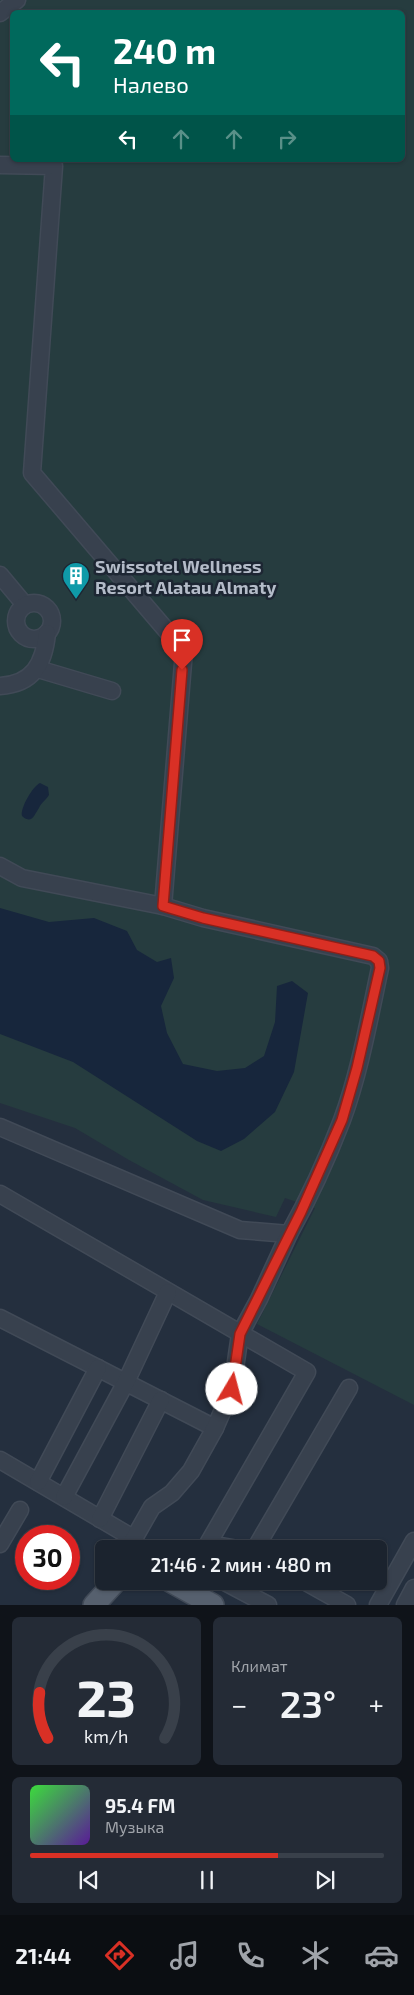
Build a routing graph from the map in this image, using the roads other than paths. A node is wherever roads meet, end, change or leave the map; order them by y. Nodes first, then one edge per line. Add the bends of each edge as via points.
1 (17, 0) edge
2 (0, 13) edge
3 (0, 164) edge
4 (0, 575) edge
5 (7, 590) edge
6 (25, 606) junction
7 (47, 633) junction
8 (38, 668) junction
9 (0, 686) edge
10 (112, 691) dead end
11 (0, 866) edge
12 (163, 906) junction
13 (0, 1127) edge
14 (0, 1194) edge
15 (289, 1234) junction
16 (168, 1292) junction
17 (0, 1318) edge
18 (240, 1334) junction
19 (98, 1368) junction
20 (126, 1382) junction
21 (349, 1388) dead end
22 (162, 1400) junction
23 (216, 1428) junction
24 (0, 1460) edge
25 (38, 1482) junction
26 (64, 1497) junction
27 (20, 1510) dead end
28 (100, 1518) junction
29 (127, 1540) edge
30 (133, 1540) edge
31 (209, 1540) edge
32 (260, 1540) edge
33 (414, 1542) edge
34 (0, 1544) edge
35 (414, 1588) edge
36 (107, 1590) edge
37 (190, 1590) edge
38 (240, 1590) edge
39 (320, 1590) edge
40 (94, 1605) edge
41 (214, 1605) edge
42 (268, 1605) edge
43 (347, 1605) edge
44 (378, 1605) edge
45 (405, 1605) edge

1 - 2 street
3 - 12 street via 54,166 32,473 184,651
4 - 5 street
5 - 6 street
6 - 7 street via 41,604 49,612 52,623
6 - 7 street via 16,619 22,635 38,639
7 - 8 street via 46,652
8 - 9 street via 14,685
8 - 10 street
11 - 12 street via 22,878
12 - 15 street via 373,956 379,961 366,1030 342,1120
13 - 15 street via 240,1230
14 - 16 street
15 - 18 street
16 - 18 street
16 - 20 street
17 - 19 street
18 - 23 street via 232,1389
18 - 31 street via 307,1372
19 - 20 street
19 - 25 street
20 - 22 street
20 - 26 street
21 - 32 street
22 - 23 street
22 - 28 street
23 - 30 street via 191,1471 172,1493 152,1507
24 - 25 street
25 - 26 street
26 - 28 street
27 - 34 street
28 - 29 street
33 - 44 street
35 - 45 street
36 - 40 main road
37 - 41 main road
38 - 42 street
39 - 43 street

